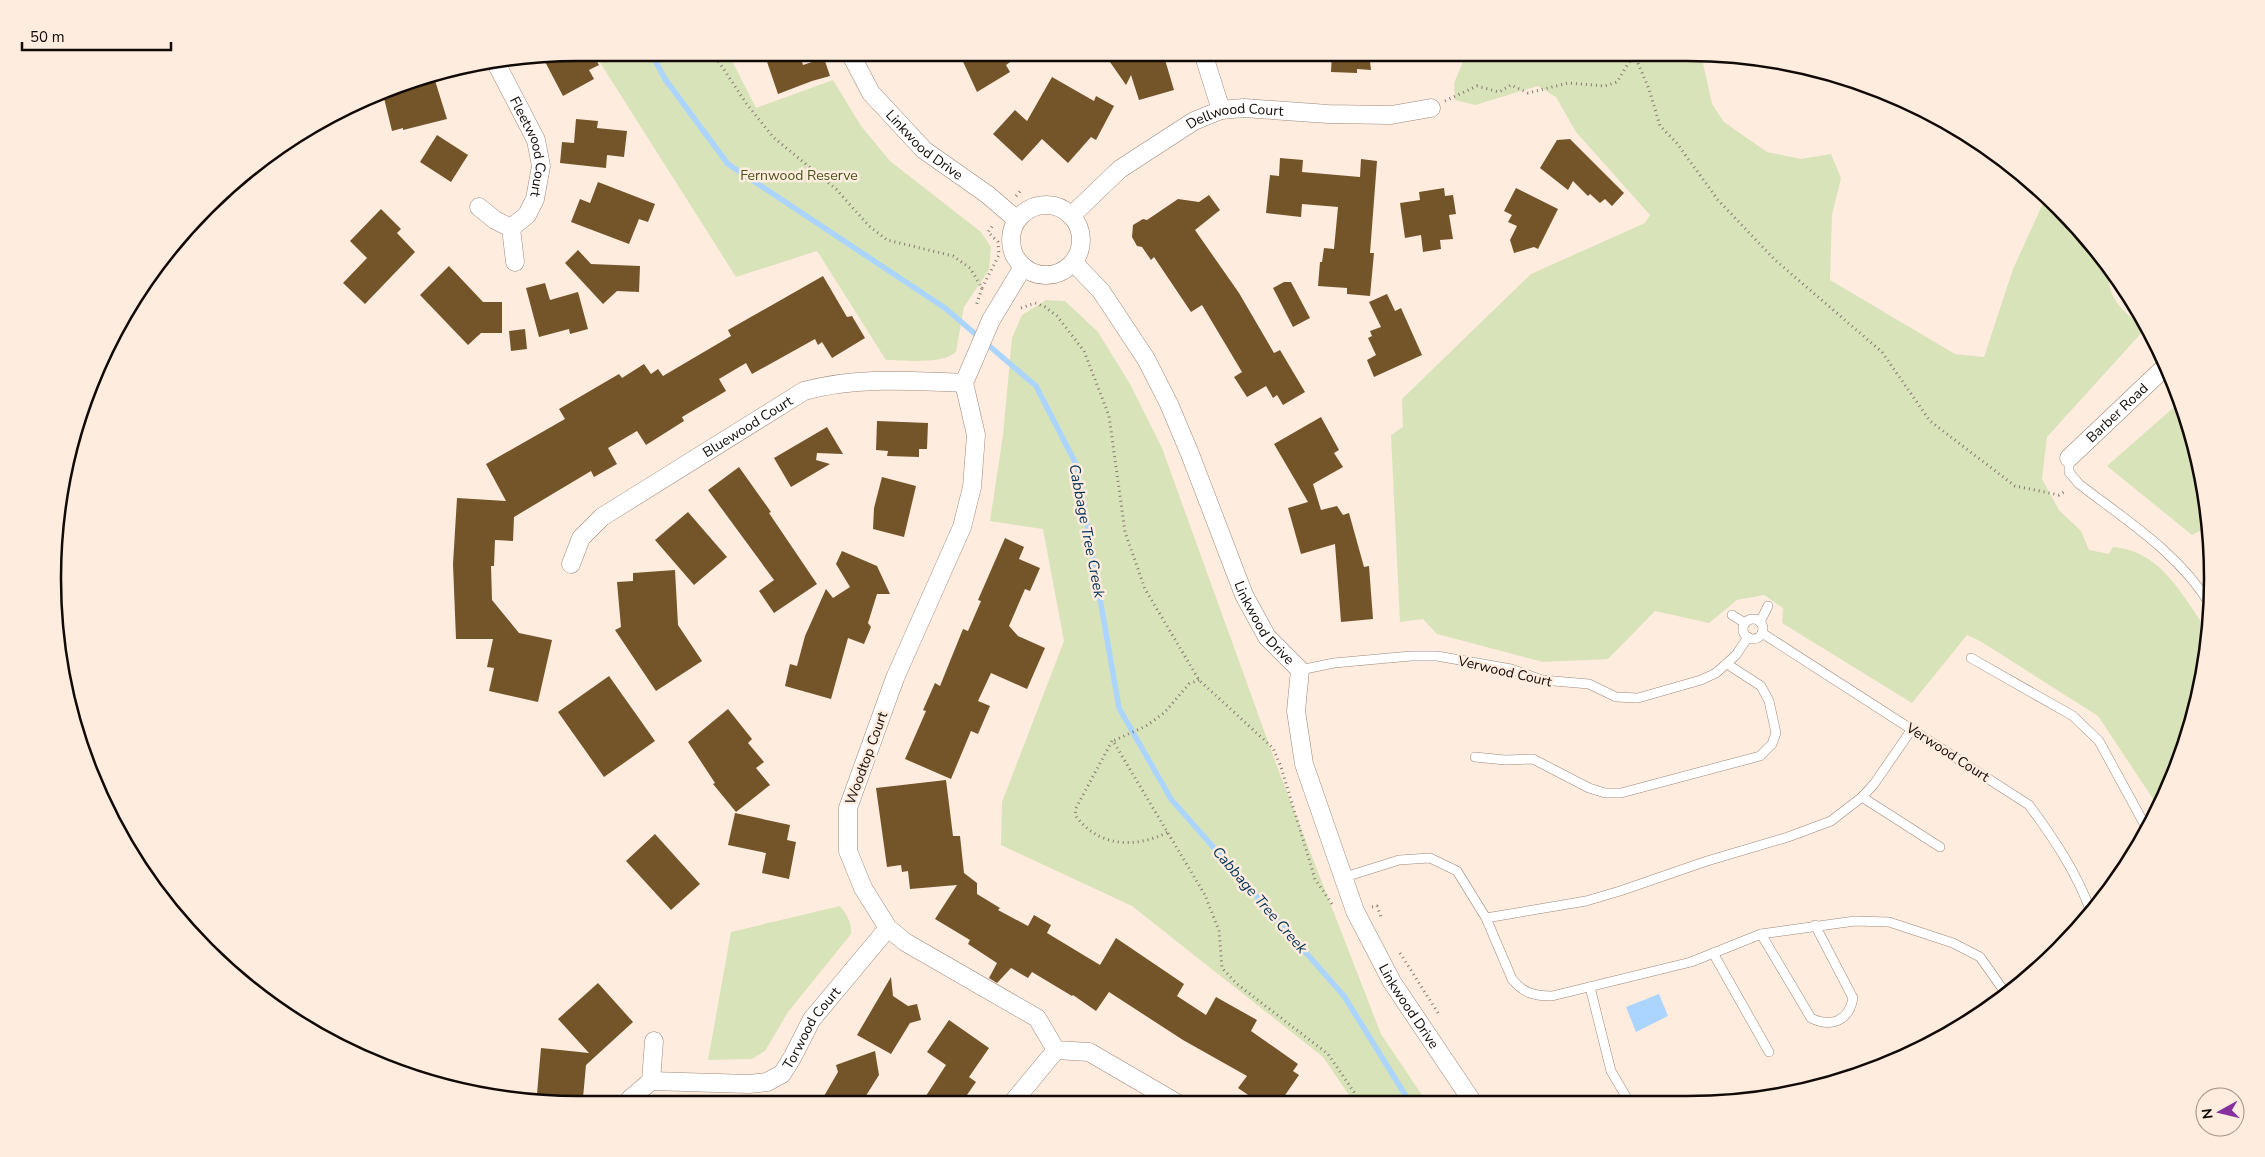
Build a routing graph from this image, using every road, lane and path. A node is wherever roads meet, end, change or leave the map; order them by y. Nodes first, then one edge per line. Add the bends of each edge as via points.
1 (718, 61) edge
2 (854, 61) edge
3 (1206, 61) edge
4 (1630, 61) edge
5 (1637, 61) edge
6 (499, 68) edge
7 (1431, 108) joint
8 (1221, 110) junction
9 (1022, 189) dead end
10 (479, 207) dead end
11 (1011, 215) junction
12 (1071, 216) junction
13 (511, 228) junction
14 (515, 262) dead end
15 (1073, 262) junction
16 (1023, 267) junction
17 (982, 288) junction
18 (974, 309) dead end
19 (1018, 310) dead end
20 (2160, 372) edge
21 (964, 383) junction
22 (2069, 458) joint
23 (2060, 495) dead end
24 (572, 564) dead end
25 (2204, 593) edge
26 (1768, 606) dead end
27 (1732, 615) dead end
28 (1760, 622) junction
29 (1745, 623) junction
30 (1762, 634) junction
31 (1748, 637) junction
32 (1971, 658) dead end
33 (1727, 664) junction
34 (1300, 670) junction
35 (1199, 680) junction
36 (1912, 729) junction
37 (1113, 741) junction
38 (1475, 757) dead end
39 (1862, 796) junction
40 (2142, 822) edge
41 (1168, 832) junction
42 (1940, 847) dead end
43 (1342, 878) junction
44 (2088, 904) edge
45 (1377, 906) dead end
46 (1334, 908) dead end
47 (1486, 918) junction
48 (1383, 921) dead end
49 (1815, 925) junction
50 (888, 928) junction
51 (1761, 934) junction
52 (1399, 952) dead end
53 (1714, 953) junction
54 (1590, 987) junction
55 (2003, 988) edge
56 (1441, 1018) dead end
57 (654, 1040) dead end
58 (1056, 1050) junction
59 (1769, 1052) dead end
60 (651, 1081) junction
61 (634, 1096) edge
62 (1018, 1096) edge
63 (1165, 1096) edge
64 (1357, 1096) edge
65 (1469, 1096) edge
66 (1626, 1096) edge

1 - 17 path via 746,104 773,137 836,189 869,226 887,240 953,256 970,268
2 - 11 street, Linkwood Drive via 870,93 924,150
3 - 8 street
4 - 7 path via 1617,82 1605,86 1568,83 1528,93 1512,85 1499,92 1477,86
5 - 23 path via 1660,126 1676,142 1718,200 1774,259 1882,352 1930,421 2015,486
6 - 13 street, Fleetwood Court via 536,140 541,166 535,199 527,215
7 - 8 street, Dellwood Court via 1391,115 1244,108
8 - 12 street, Dellwood Court via 1194,121 1120,170
9 - 11 path
10 - 13 street via 494,220
11 - 12 street via 1043,205 1063,210
11 - 16 street via 1011,239 1016,259
11 - 17 path via 988,232 998,242 999,255
12 - 15 street via 1080,234 1079,249
13 - 14 street
15 - 16 street via 1054,274 1043,275
15 - 34 street, Linkwood Drive via 1101,291 1146,359 1190,454 1244,595 1267,637
16 - 21 street via 991,320
17 - 18 path
19 - 35 path via 1026,305 1045,307 1084,351 1109,416 1125,532 1145,588
20 - 22 street, Barber Road
21 - 24 street, Bluewood Court via 860,380 804,391 602,517 581,538
21 - 50 street, Woodtop Court via 976,435 972,487 962,527 895,678 848,808 848,851 863,888
22 - 25 lane via 2070,472 2079,484 2159,543
26 - 28 lane
27 - 29 lane
28 - 29 lane via 1750,620
28 - 30 lane
29 - 31 lane via 1743,629
30 - 31 lane via 1757,638
30 - 36 lane, Verwood Court
31 - 33 lane, Verwood Court
32 - 40 lane via 2073,716 2099,741
33 - 34 lane, Verwood Court via 1701,680 1638,698 1616,697 1589,684 1542,680 1511,669 1437,656 1334,663
33 - 38 lane via 1761,686 1769,701 1776,733 1772,744 1760,756 1621,793 1589,788 1532,759
34 - 43 street, Linkwood Drive via 1296,711 1304,764
35 - 37 path via 1189,684 1164,713 1146,726
35 - 46 path via 1273,748 1315,880
36 - 39 lane
36 - 44 lane, Verwood Court via 2029,805 2057,844
37 - 41 path
37 - 41 path via 1075,815 1082,826 1115,843 1154,840
39 - 42 lane
39 - 47 lane via 1831,821 1788,837 1586,901
41 - 64 path via 1205,895 1219,931 1222,968 1237,984 1328,1054
43 - 47 lane via 1399,860 1430,858 1457,871
43 - 65 street, Linkwood Drive via 1355,911 1392,982
45 - 48 path
47 - 54 lane via 1512,978 1526,993 1552,996
49 - 51 lane
49 - 51 lane via 1853,998 1848,1013 1828,1024 1811,1018
49 - 55 lane via 1855,920 1889,922 1953,943 1980,957
50 - 58 street, Woodtop Court via 905,942 1037,1018
50 - 60 street, Torwood Court via 812,1019 782,1074 767,1082 749,1084
51 - 53 lane
52 - 56 path
53 - 54 lane via 1691,962
53 - 59 lane
54 - 66 lane via 1611,1071
57 - 60 street
58 - 62 street
58 - 63 street via 1089,1052
60 - 61 street

